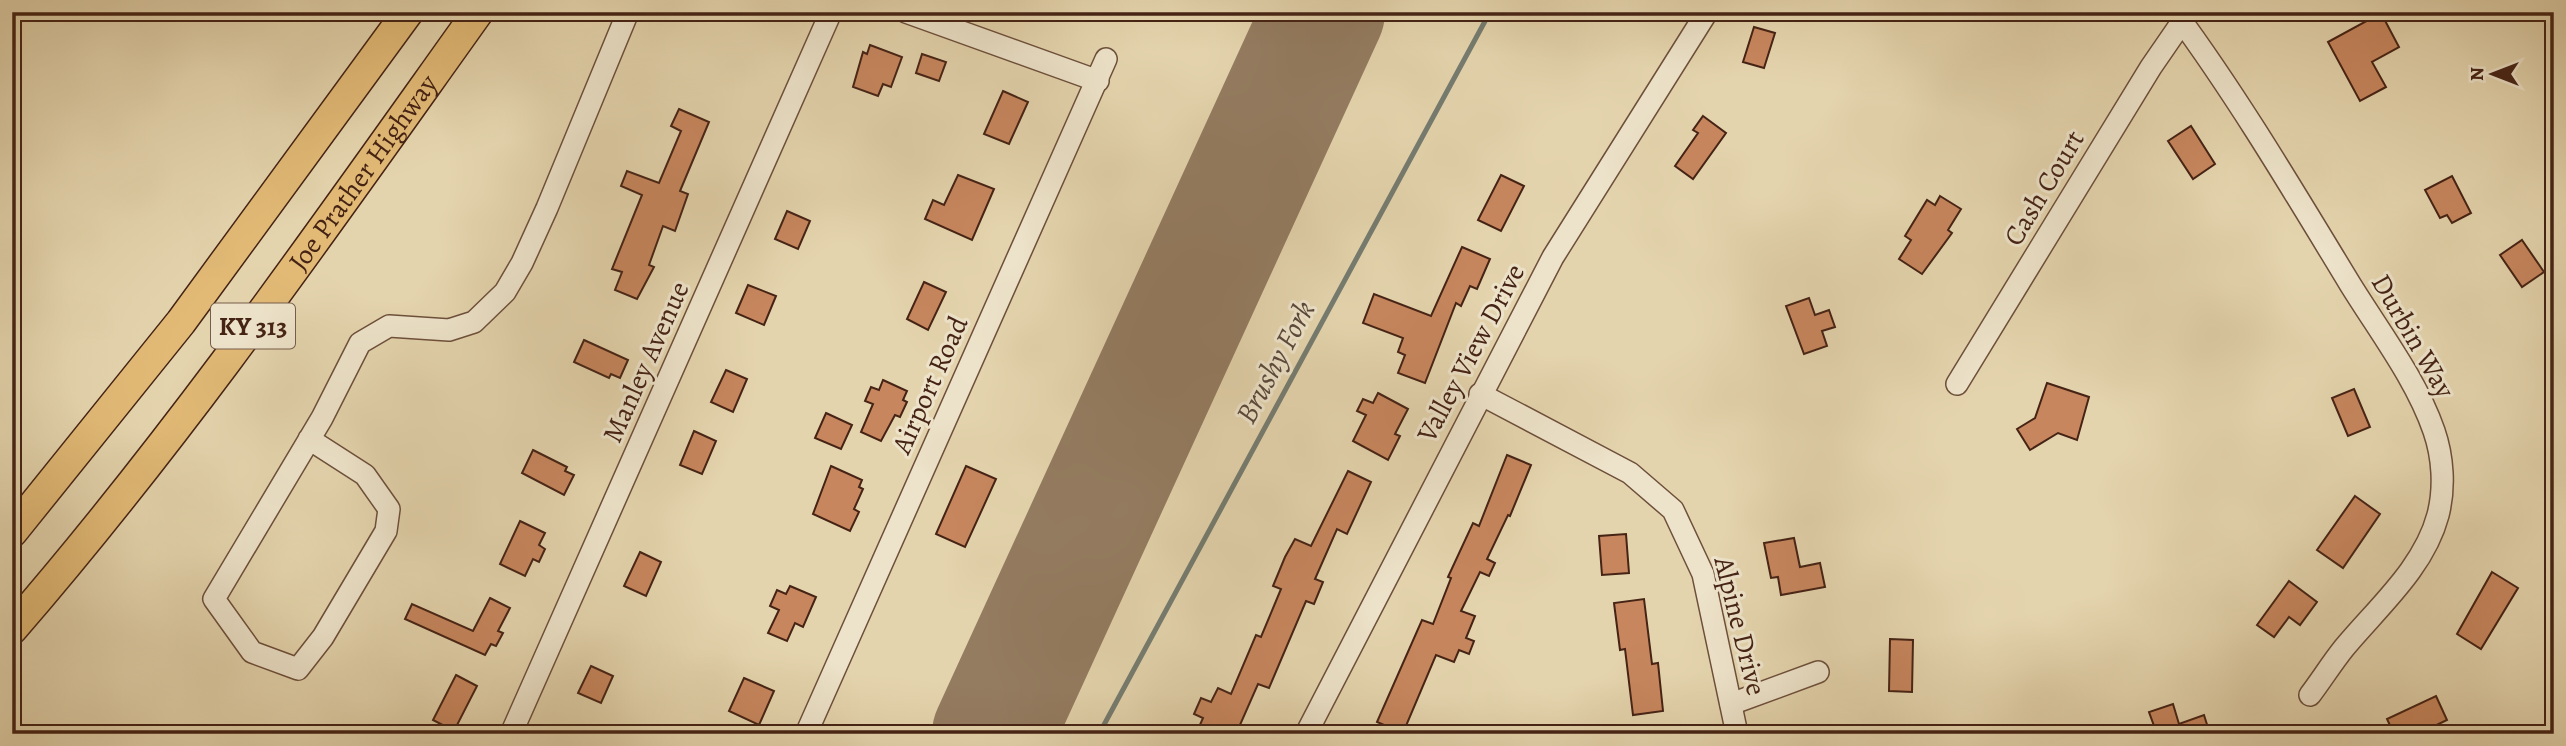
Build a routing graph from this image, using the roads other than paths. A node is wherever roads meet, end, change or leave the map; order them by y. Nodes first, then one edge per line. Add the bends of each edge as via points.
1 (408, 12) edge
2 (478, 12) edge
3 (628, 12) edge
4 (831, 12) edge
5 (906, 12) edge
6 (1707, 12) edge
7 (2179, 17) edge
8 (1106, 59) dead end
9 (1098, 80) junction
10 (1957, 384) dead end
11 (1480, 394) junction
12 (309, 439) junction
13 (12, 533) edge
14 (12, 629) edge
15 (1818, 672) dead end
16 (2311, 695) dead end
17 (1731, 704) junction
18 (511, 734) edge
19 (806, 734) edge
20 (1306, 734) edge
21 (1737, 734) edge

1 - 13 highway, Joe Prather Highway / KY 313 via 181,322
2 - 14 highway, Joe Prather Highway / KY 313 via 260,317 144,469
3 - 12 street via 547,208 505,292 474,322 449,330 389,326 360,343
4 - 18 street, Manley Avenue
5 - 9 street
6 - 11 street, Valley View Drive via 1553,257
7 - 10 street, Cash Court
7 - 16 street, Durbin Way via 2291,186 2423,404 2441,460 2438,514 2429,539 2401,583 2342,650
8 - 9 street, Airport Road
9 - 19 street, Airport Road
11 - 17 street, Alpine Drive via 1629,473 1673,510 1703,574
11 - 20 street, Valley View Drive
12 - 12 street via 214,599 253,652 298,669 323,637 386,531 389,509 365,475
15 - 17 street
17 - 21 street, Alpine Drive

